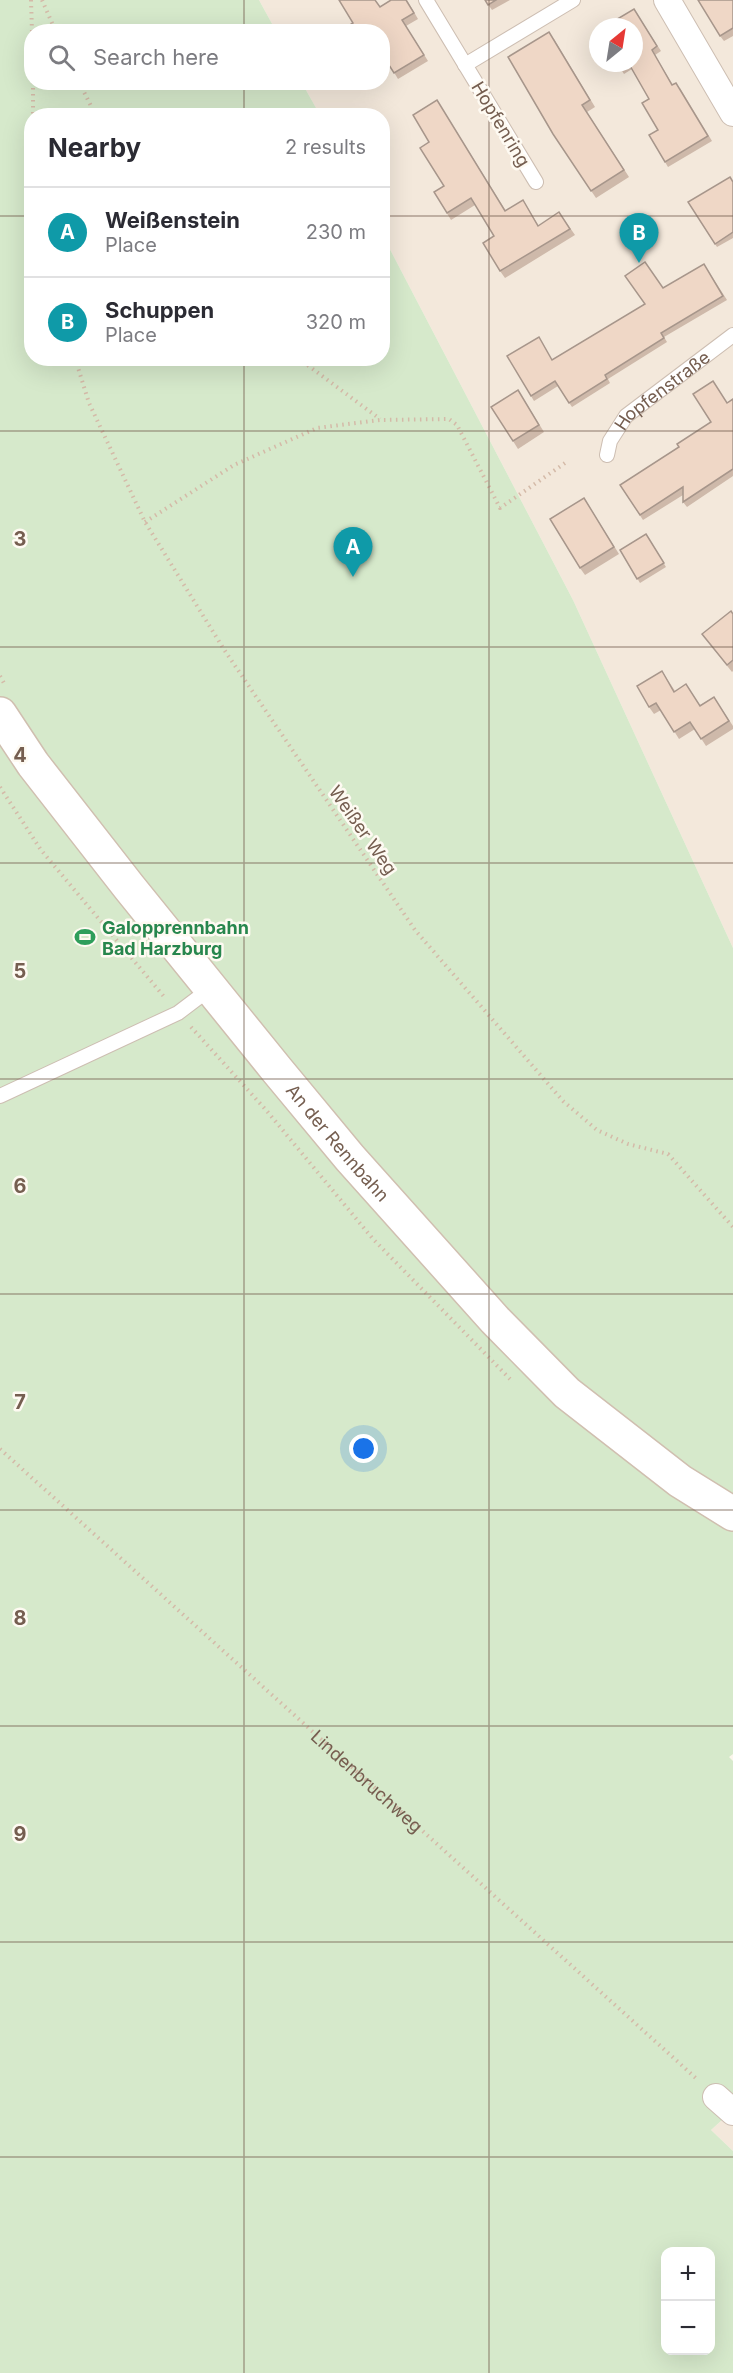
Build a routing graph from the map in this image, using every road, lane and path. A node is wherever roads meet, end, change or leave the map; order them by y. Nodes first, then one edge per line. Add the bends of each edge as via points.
1 (31, 0) edge
2 (42, 0) edge
3 (426, 0) edge
4 (573, 0) edge
5 (667, 0) edge
6 (32, 24) edge
7 (52, 24) edge
8 (465, 65) junction
9 (33, 90) edge
10 (83, 90) edge
11 (33, 108) edge
12 (92, 108) edge
13 (733, 113) edge
14 (537, 182) dead end
15 (733, 335) edge
16 (77, 366) edge
17 (309, 366) edge
18 (380, 420) junction
19 (607, 455) dead end
20 (568, 461) dead end
21 (145, 522) junction
22 (0, 714) edge
23 (211, 988) junction
24 (0, 1096) edge
25 (733, 1227) edge
26 (0, 1449) edge
27 (733, 1514) edge
28 (725, 2104) edge

1 - 6 path
2 - 7 path
3 - 8 lane, Hopfenring
4 - 8 lane, Hopfenring
5 - 13 street
8 - 14 lane, Hopfenring
9 - 11 path
10 - 12 path
15 - 19 lane, Hopfenstraße via 626,416 610,441
16 - 21 path, Weißer Weg via 88,403
17 - 18 path
18 - 20 path via 449,419 457,425 500,508
18 - 21 path via 317,428 234,465
21 - 25 path, Weißer Weg via 225,651 415,930 563,1101 597,1130 628,1144 668,1154
22 - 23 main road, An der Rennbahn via 33,764
23 - 24 lane via 178,1013
23 - 27 main road, An der Rennbahn via 350,1158 495,1320 567,1393 680,1481
26 - 28 path, Lindenbruchweg

